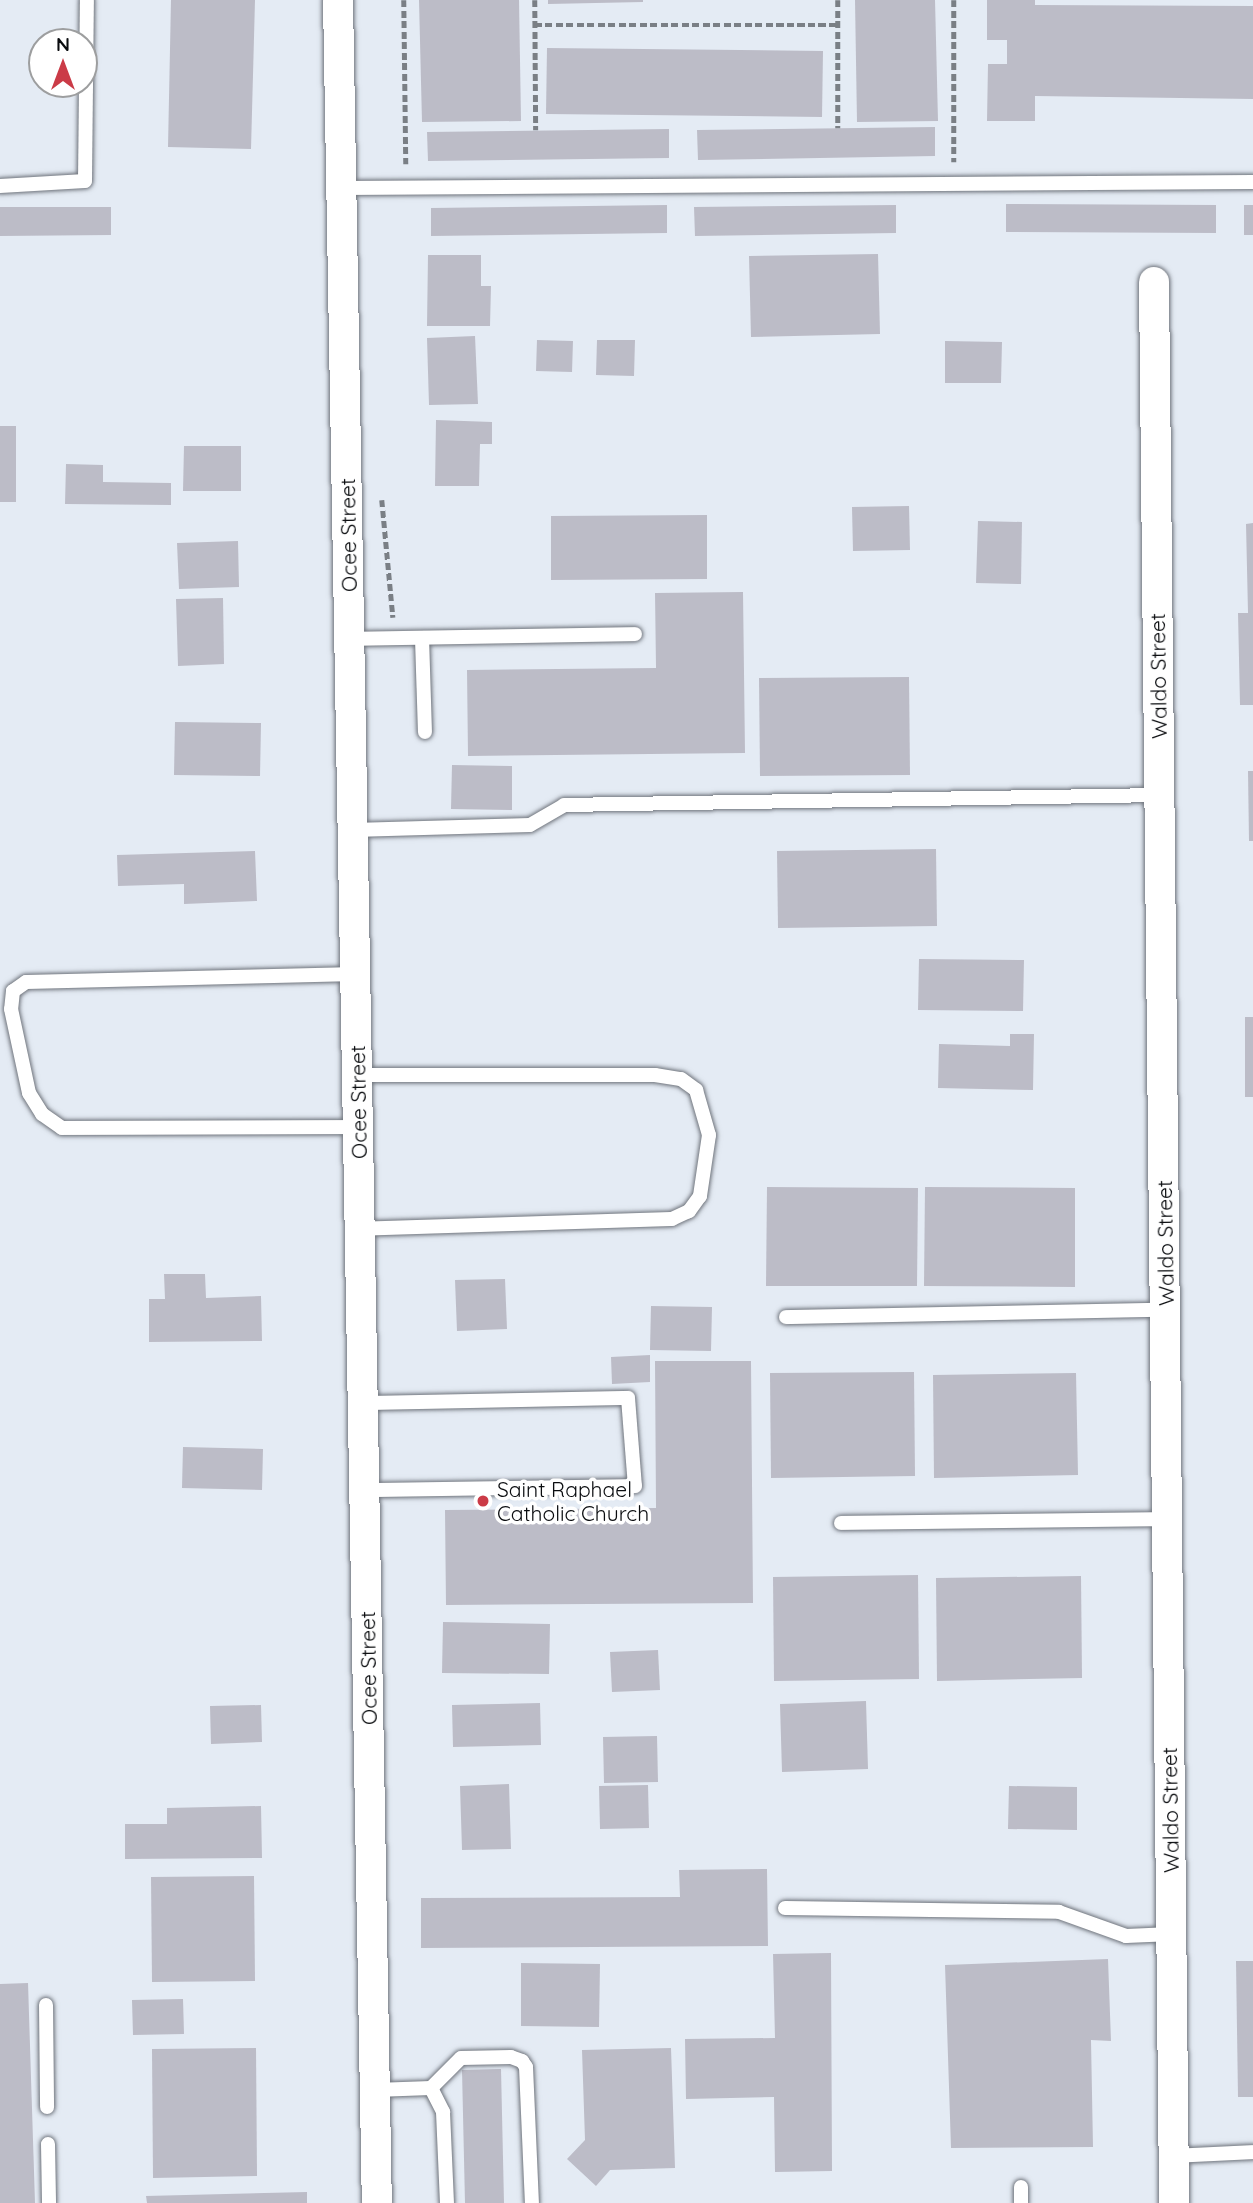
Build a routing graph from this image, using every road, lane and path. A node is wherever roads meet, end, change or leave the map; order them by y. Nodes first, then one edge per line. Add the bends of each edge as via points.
1 (87, 0) edge
2 (338, 0) edge
3 (404, 0) edge
4 (535, 0) edge
5 (838, 0) edge
6 (954, 0) edge
7 (535, 25) junction
8 (838, 25) junction
9 (838, 128) dead end
10 (536, 130) dead end
11 (1253, 182) edge
12 (954, 184) junction
13 (0, 186) edge
14 (342, 188) junction
15 (406, 188) junction
16 (1154, 282) dead end
17 (382, 499) dead end
18 (635, 634) dead end
19 (395, 638) junction
20 (422, 638) junction
21 (349, 639) junction
22 (425, 732) dead end
23 (1160, 795) junction
24 (353, 830) junction
25 (356, 974) junction
26 (357, 1075) junction
27 (358, 1127) junction
28 (360, 1229) junction
29 (1165, 1310) junction
30 (786, 1317) dead end
31 (363, 1403) junction
32 (366, 1490) junction
33 (1167, 1519) junction
34 (841, 1523) dead end
35 (785, 1908) dead end
36 (1172, 1934) junction
37 (46, 2004) dead end
38 (431, 2088) junction
39 (375, 2090) junction
40 (47, 2106) dead end
41 (48, 2144) dead end
42 (1253, 2152) edge
43 (1174, 2156) junction
44 (1021, 2187) dead end
45 (49, 2203) edge
46 (377, 2203) edge
47 (447, 2203) edge
48 (532, 2203) edge
49 (1021, 2203) edge
50 (1174, 2203) edge

1 - 13 lane via 85,181
2 - 14 street, Ocee Street
3 - 15 path
4 - 7 path
5 - 8 path
6 - 12 path
7 - 8 path
7 - 10 path
8 - 9 path
11 - 12 lane
12 - 15 lane
14 - 15 lane
14 - 21 street, Ocee Street
16 - 23 street, Waldo Street
17 - 19 path
18 - 20 lane
19 - 20 lane
19 - 21 lane
20 - 22 lane
21 - 24 street, Ocee Street
23 - 24 lane via 564,804 530,825
23 - 29 street, Waldo Street
24 - 25 street, Ocee Street
25 - 26 street, Ocee Street
25 - 27 lane via 26,982 13,991 11,1009 29,1093 42,1114 62,1128
26 - 27 street, Ocee Street
26 - 28 lane via 655,1074 681,1079 696,1090 709,1135 709,1159 700,1196 689,1211 672,1219
27 - 28 street, Ocee Street
28 - 31 street, Ocee Street
29 - 30 lane
29 - 33 street, Waldo Street
31 - 32 street, Ocee Street
31 - 32 lane via 628,1398 635,1486
32 - 39 street, Ocee Street
33 - 34 lane
33 - 36 street, Waldo Street
35 - 36 lane via 1059,1912 1126,1936
36 - 43 street, Waldo Street
37 - 40 lane
38 - 39 lane
38 - 47 lane via 443,2112
38 - 48 lane via 461,2058 522,2061 526,2067
39 - 46 street, Ocee Street
41 - 45 lane
42 - 43 lane
43 - 50 street, Waldo Street
44 - 49 lane

